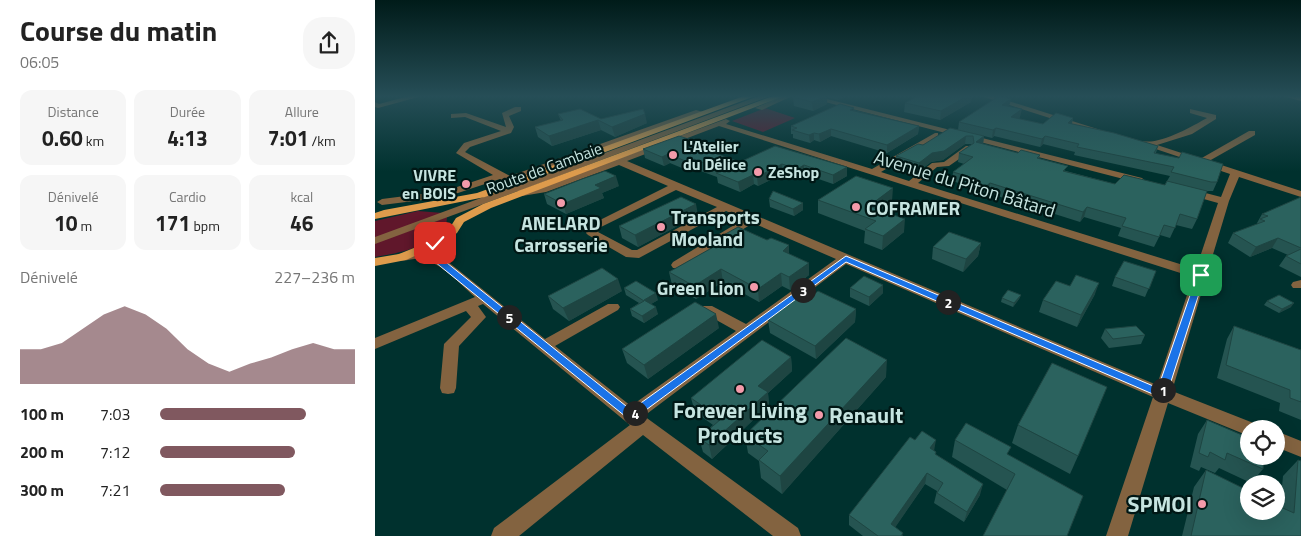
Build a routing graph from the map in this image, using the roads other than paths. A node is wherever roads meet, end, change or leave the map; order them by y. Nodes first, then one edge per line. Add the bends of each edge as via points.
1 (508, 121) edge
2 (673, 121) edge
3 (679, 121) edge
4 (702, 121) edge
5 (714, 121) edge
6 (726, 121) edge
7 (905, 121) edge
8 (1068, 121) edge
9 (1207, 121) edge
10 (485, 122) edge
11 (719, 124) junction
12 (507, 131) junction
13 (1251, 132) dead end
14 (1111, 134) edge
15 (935, 136) edge
16 (1130, 140) edge
17 (1149, 145) junction
18 (969, 148) edge
19 (618, 161) junction
20 (1203, 161) junction
21 (874, 172) junction
22 (1237, 172) junction
23 (506, 180) junction
24 (1148, 182) edge
25 (911, 184) junction
26 (675, 186) junction
27 (1176, 189) edge
28 (521, 193) junction
29 (1301, 194) edge
30 (1224, 201) junction
31 (383, 202) dead end
32 (433, 206) junction
33 (727, 207) junction
34 (458, 215) junction
35 (375, 216) edge
36 (753, 218) junction
37 (375, 240) edge
38 (435, 243) junction
39 (401, 257) junction
40 (846, 258) junction
41 (438, 260) junction
42 (375, 262) edge
43 (677, 265) edge
44 (1201, 275) junction
45 (485, 298) junction
46 (469, 305) junction
47 (613, 307) dead end
48 (707, 309) edge
49 (747, 331) junction
50 (375, 344) edge
51 (544, 346) junction
52 (448, 388) dead end
53 (1162, 394) junction
54 (637, 421) junction
55 (1240, 425) edge
56 (1285, 443) edge
57 (1301, 449) edge
58 (502, 536) edge
59 (790, 536) edge
60 (1117, 536) edge

1 - 12 street via 510,127
2 - 23 street
3 - 23 main road, Route de Cambaie
4 - 34 street
5 - 28 main road, Route de Cambaie
6 - 11 street
7 - 24 street
8 - 14 street
9 - 17 street via 1189,132
10 - 12 street
11 - 19 street
11 - 21 street, Avenue du Piton Bâtard
12 - 23 street via 467,145 459,153
13 - 20 street
15 - 21 street
16 - 17 street
17 - 20 street
18 - 25 street via 946,164 935,165
19 - 26 street
19 - 28 street via 543,190
20 - 22 street
21 - 25 street, Avenue du Piton Bâtard
22 - 29 street
22 - 30 street
23 - 31 street via 446,194
23 - 32 main road, Route de Cambaie via 462,200
25 - 44 street, Avenue du Piton Bâtard
26 - 33 street
26 - 33 street via 596,225 592,233 630,254 639,254
27 - 30 street
28 - 34 main road, Route de Cambaie
30 - 44 street
32 - 34 main road, Route de Cambaie
32 - 35 main road, Route de Cambaie
33 - 36 street
34 - 37 street
34 - 38 main road, Route de Cambaie via 453,231
36 - 40 street
36 - 43 street
38 - 39 main road, Route de Cambaie
38 - 41 street
39 - 41 street via 420,256
39 - 42 main road, Route de Cambaie
40 - 49 street
40 - 53 street
41 - 45 street
44 - 53 street
45 - 46 street
45 - 51 street
46 - 50 street
46 - 52 street via 479,317 452,344
47 - 51 street
48 - 49 street
49 - 54 street
51 - 54 street
53 - 55 street
53 - 60 street
54 - 58 street
54 - 59 street
56 - 57 street

